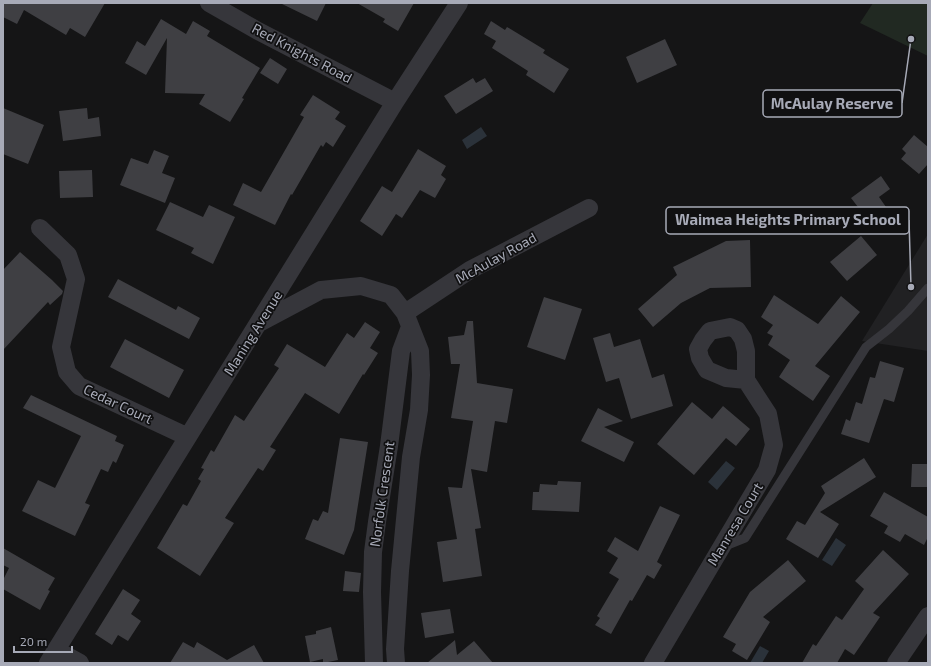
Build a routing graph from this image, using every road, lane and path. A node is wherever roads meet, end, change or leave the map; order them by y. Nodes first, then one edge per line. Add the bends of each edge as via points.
1 (209, 3) edge
2 (458, 3) edge
3 (395, 102) junction
4 (589, 208) dead end
5 (40, 228) dead end
6 (928, 288) edge
7 (408, 320) junction
8 (258, 323) junction
9 (746, 380) dead end
10 (188, 437) junction
11 (722, 547) junction
12 (928, 616) edge
13 (52, 657) edge
14 (80, 663) edge
15 (374, 663) edge
16 (396, 663) edge
17 (653, 663) edge
18 (896, 663) edge

1 - 3 street, Red Knights Road
2 - 3 street, Maning Avenue
3 - 8 street, Maning Avenue
4 - 7 street, McAulay Road via 470,270
5 - 10 street, Cedar Court via 68,255 76,278 61,347 67,372 79,386
6 - 11 lane via 890,329 866,347 745,538
7 - 8 street, Norfolk Crescent via 391,295 361,286 321,290
7 - 15 street, Norfolk Crescent via 401,351 373,552
7 - 16 street, Norfolk Crescent via 420,350 421,375 400,571
8 - 10 street, Maning Avenue
9 - 11 street, Manresa Court via 768,414 774,445 767,470
10 - 13 street, Maning Avenue
11 - 17 street, Manresa Court
12 - 18 street
13 - 14 street

